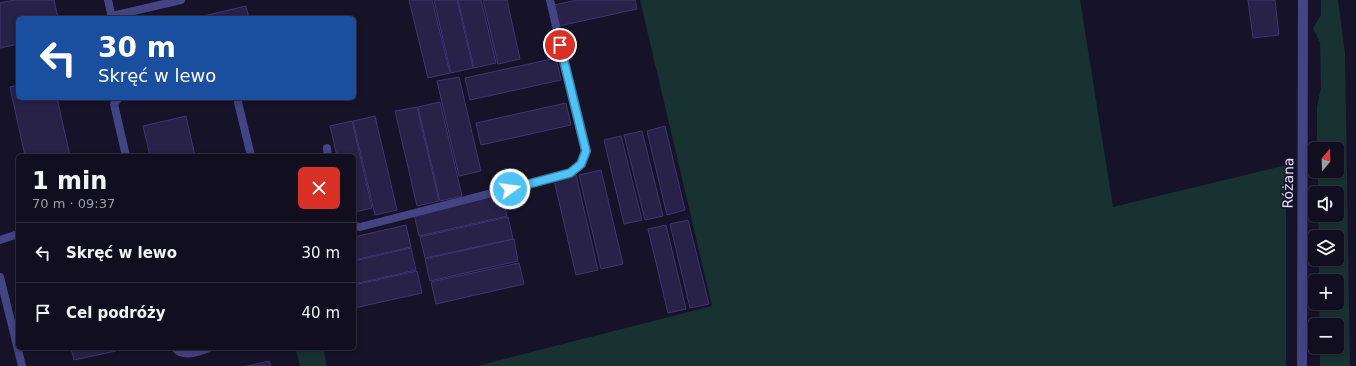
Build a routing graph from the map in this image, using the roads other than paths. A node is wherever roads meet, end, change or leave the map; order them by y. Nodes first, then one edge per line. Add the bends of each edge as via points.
1 (108, 0) edge
2 (181, 0) edge
3 (550, 0) edge
4 (1303, 0) edge
5 (112, 16) edge
6 (116, 16) edge
7 (117, 100) edge
8 (237, 100) edge
9 (126, 154) edge
10 (251, 154) edge
11 (356, 226) edge
12 (16, 235) edge
13 (0, 240) edge
14 (0, 276) edge
15 (16, 341) edge
16 (18, 350) edge
17 (176, 350) edge
18 (201, 350) edge
19 (22, 366) edge
20 (1302, 366) edge

1 - 5 lane
2 - 6 lane
3 - 11 lane via 586,151 581,164 570,173
4 - 20 street, Różana
7 - 9 lane via 114,104
8 - 10 lane
12 - 13 lane
14 - 15 lane
16 - 19 lane
17 - 18 lane via 185,354

